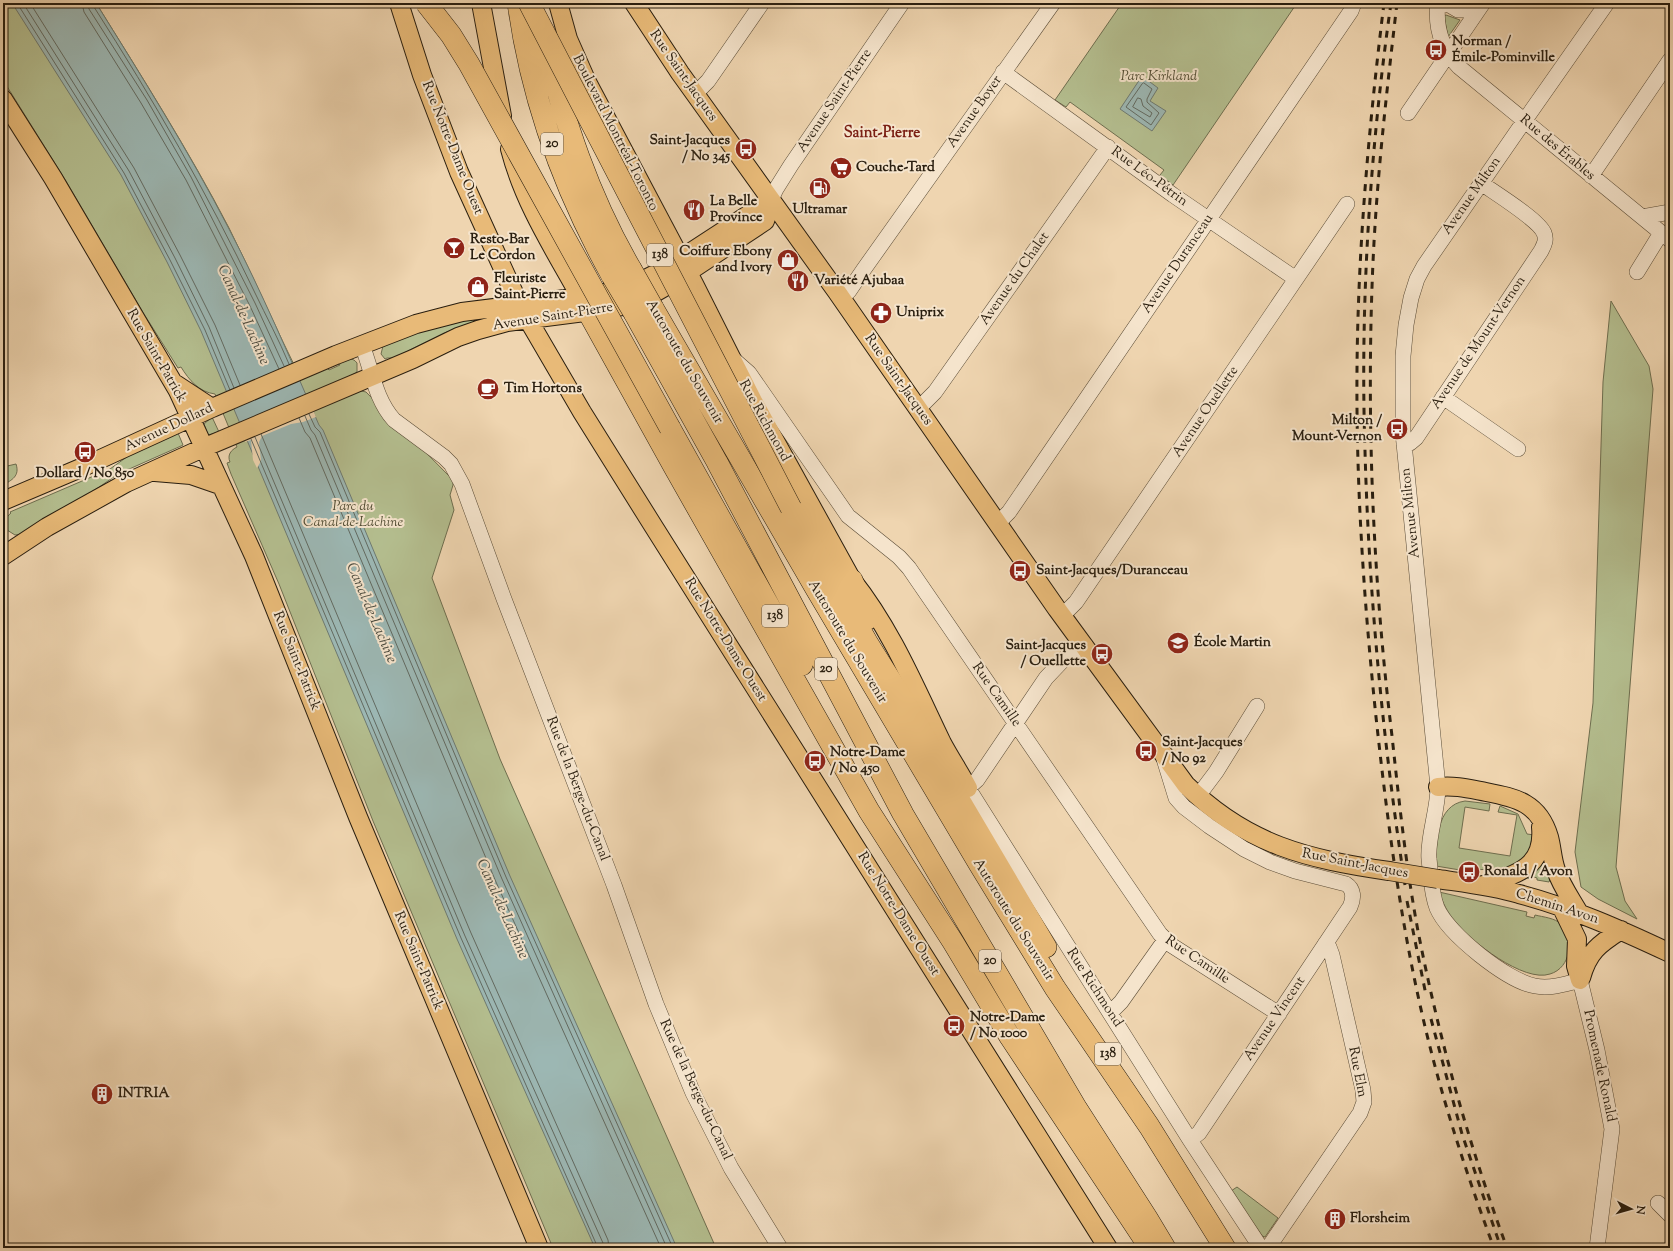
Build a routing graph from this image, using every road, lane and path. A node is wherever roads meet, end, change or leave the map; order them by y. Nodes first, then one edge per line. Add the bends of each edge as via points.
1 (399, 3) edge
2 (426, 3) edge
3 (481, 3) edge
4 (518, 3) edge
5 (529, 3) edge
6 (537, 3) edge
7 (558, 3) edge
8 (634, 3) edge
9 (762, 3) edge
10 (902, 3) edge
11 (1053, 3) edge
12 (1354, 3) edge
13 (1438, 3) edge
14 (1446, 3) edge
15 (1608, 3) edge
16 (1480, 7) edge
17 (1448, 54) junction
18 (1670, 60) edge
19 (1003, 72) junction
20 (695, 94) junction
21 (3, 99) edge
22 (1408, 113) dead end
23 (1524, 121) junction
24 (1108, 147) junction
25 (1591, 176) junction
26 (1481, 183) junction
27 (771, 200) junction
28 (1346, 204) dead end
29 (1670, 212) edge
30 (1642, 217) junction
31 (1209, 220) junction
32 (1665, 236) edge
33 (684, 266) junction
34 (621, 272) junction
35 (1637, 272) dead end
36 (1296, 280) junction
37 (841, 298) junction
38 (584, 305) junction
39 (643, 310) junction
40 (523, 312) junction
41 (362, 345) junction
42 (336, 355) joint
43 (730, 356) junction
44 (373, 376) junction
45 (174, 383) junction
46 (1443, 397) junction
47 (216, 406) junction
48 (918, 409) junction
49 (190, 418) junction
50 (229, 437) junction
51 (1404, 444) junction
52 (203, 448) junction
53 (1518, 449) dead end
54 (150, 472) junction
55 (220, 485) junction
56 (24, 492) junction
57 (3, 501) edge
58 (3, 512) edge
59 (998, 523) junction
60 (7, 549) edge
61 (852, 580) junction
62 (1062, 616) junction
63 (1084, 645) junction
64 (1257, 706) dead end
65 (910, 711) junction
66 (1015, 722) junction
67 (1164, 756) junction
68 (1438, 787) junction
69 (968, 788) junction
70 (1198, 796) junction
71 (1539, 819) junction
72 (1438, 879) joint
73 (1480, 885) junction
74 (1353, 893) joint
75 (1561, 906) junction
76 (1579, 913) junction
77 (1621, 930) junction
78 (1165, 940) junction
79 (953, 942) junction
80 (1325, 944) junction
81 (1670, 953) edge
82 (1580, 980) junction
83 (1110, 1013) junction
84 (1279, 1014) junction
85 (1149, 1126) junction
86 (1190, 1140) junction
87 (1658, 1204) dead end
88 (1670, 1215) edge
89 (539, 1248) edge
90 (780, 1248) edge
91 (1108, 1248) edge
92 (1150, 1248) edge
93 (1165, 1248) edge
94 (1225, 1248) edge
95 (1261, 1248) edge
96 (1268, 1248) edge
97 (1597, 1248) edge

1 - 40 main road, Rue Notre-Dame Ouest via 422,75 459,172
2 - 79 highway, 138, bridge via 469,64 842,734
3 - 38 main road via 503,124 516,170 540,225
4 - 34 highway, Autoroute du Souvenir / 20 via 536,92 555,152 579,213
5 - 65 highway, 138, bridge via 791,508 867,642
6 - 34 highway, Autoroute du Souvenir / 20 via 543,39 574,145
7 - 33 main road, Boulevard Montréal-Toronto via 568,39 587,82
8 - 20 main road, Rue Saint-Jacques
9 - 20 street via 708,81
10 - 27 street, Avenue Saint-Pierre via 791,166
11 - 19 street, Avenue Boyer
12 - 31 street, Avenue Duranceau via 1347,18
13 - 17 street, Rue des Érables via 1439,32
14 - 16 street via 1458,10
15 - 23 street, Avenue Milton
16 - 17 street
17 - 22 street
17 - 23 street, Rue des Érables via 1462,70
18 - 25 street
19 - 24 street, Rue Léo-Pétrin
19 - 37 street, Avenue Boyer via 849,291
20 - 27 main road, Rue Saint-Jacques
21 - 45 main road, Rue Saint-Patrick via 53,178
23 - 25 street, Rue des Érables
23 - 26 street, Avenue Milton
24 - 31 street, Rue Léo-Pétrin
24 - 48 street, Avenue du Chalet via 935,392
25 - 30 street, Rue des Érables
26 - 46 street, Avenue de Mount-Vernon via 1538,225 1545,236 1545,243
26 - 51 street, Avenue Milton via 1424,266 1411,298 1404,345
27 - 33 main road, Avenue Saint-Pierre
27 - 37 main road, Rue Saint-Jacques
28 - 36 street, Avenue Ouellette
29 - 30 street
30 - 32 street, Rue des Érables
31 - 36 street, Rue Léo-Pétrin
31 - 59 street, Avenue Duranceau via 1009,512
32 - 35 street
33 - 38 main road, Avenue Saint-Pierre via 656,293 642,300 620,307
33 - 43 main road, Rue Richmond
34 - 39 highway, Autoroute du Souvenir / 20, bridge
36 - 62 street, Avenue Ouellette via 1076,602
37 - 48 main road, Rue Saint-Jacques
38 - 40 main road, Avenue Saint-Pierre
38 - 79 highway via 869,811
39 - 85 highway, Autoroute du Souvenir / 20 via 808,575 1055,988
39 - 93 highway, Autoroute du Souvenir / 20 via 717,462 903,814 1077,1109
40 - 41 main road, Avenue Saint-Pierre via 478,309 416,324
40 - 44 main road, Avenue Saint-Pierre via 466,334
40 - 91 main road, Rue Notre-Dame Ouest via 648,518
41 - 42 main road, Avenue Saint-Pierre
41 - 44 street, Rue de la Berge-du-Canal
42 - 47 main road, Avenue Dollard
43 - 61 main road, Rue Richmond
43 - 66 street, Rue Camille via 750,373 848,516 907,564
44 - 50 main road, Avenue Saint-Pierre
44 - 90 street, Rue de la Berge-du-Canal via 383,405 389,414 444,457 462,484 667,1031 722,1152
45 - 47 main road
45 - 49 main road, Rue Saint-Patrick
46 - 51 street, Avenue de Mount-Vernon via 1416,438
46 - 53 street
47 - 49 main road, Avenue Dollard
48 - 59 main road, Rue Saint-Jacques
49 - 52 main road, Rue Saint-Patrick
49 - 56 main road, Avenue Dollard
50 - 52 main road
50 - 55 main road via 221,460
51 - 68 street, Avenue Milton
52 - 54 main road
52 - 55 main road, Rue Saint-Patrick
54 - 55 main road via 186,474
54 - 60 main road via 102,495
55 - 89 main road, Rue Saint-Patrick via 254,556 358,817
56 - 57 main road, Avenue Dollard
56 - 58 main road
59 - 62 main road, Rue Saint-Jacques
61 - 65 highway
61 - 69 main road, Rue Richmond via 870,603 895,646 943,745
62 - 63 main road, Rue Saint-Jacques
63 - 66 street via 1050,672
63 - 67 main road, Rue Saint-Jacques
64 - 70 street
65 - 85 highway, 138
66 - 69 street via 977,780
66 - 78 street, Rue Camille
67 - 70 main road, Rue Saint-Jacques via 1186,785
67 - 74 street, Rue Saint-Jacques via 1176,798 1209,826 1244,849 1270,862 1346,884
68 - 71 main road via 1461,787 1517,799 1528,805
68 - 82 street, Avenue Milton via 1429,854 1435,900 1441,914 1469,945 1516,980 1543,987
69 - 83 street, Rue Richmond
70 - 72 main road, Rue Saint-Jacques, bridge via 1237,826 1284,848 1319,859
71 - 73 main road via 1542,839 1539,851 1532,862 1517,873
71 - 76 main road via 1548,836 1559,877
72 - 73 main road, Chemin Avon
73 - 75 main road, Chemin Avon
74 - 80 street, Avenue Vincent via 1352,902
75 - 76 main road, Chemin Avon
75 - 82 main road via 1578,939 1576,966
76 - 77 main road, Chemin Avon
77 - 81 main road, Chemin Avon
77 - 82 main road via 1595,948
78 - 83 street via 1121,1002
78 - 84 street, Rue Camille
79 - 92 highway, 138 via 1010,1037
80 - 84 street, Avenue Vincent
80 - 96 street, Rue Elm via 1332,954 1364,1102 1360,1113
82 - 97 street, Promenade Ronald via 1612,1129
83 - 86 street, Rue Richmond
84 - 86 street, Avenue Vincent via 1199,1133
85 - 94 highway, Autoroute du Souvenir / 20
86 - 95 street, Rue Richmond
87 - 88 street

